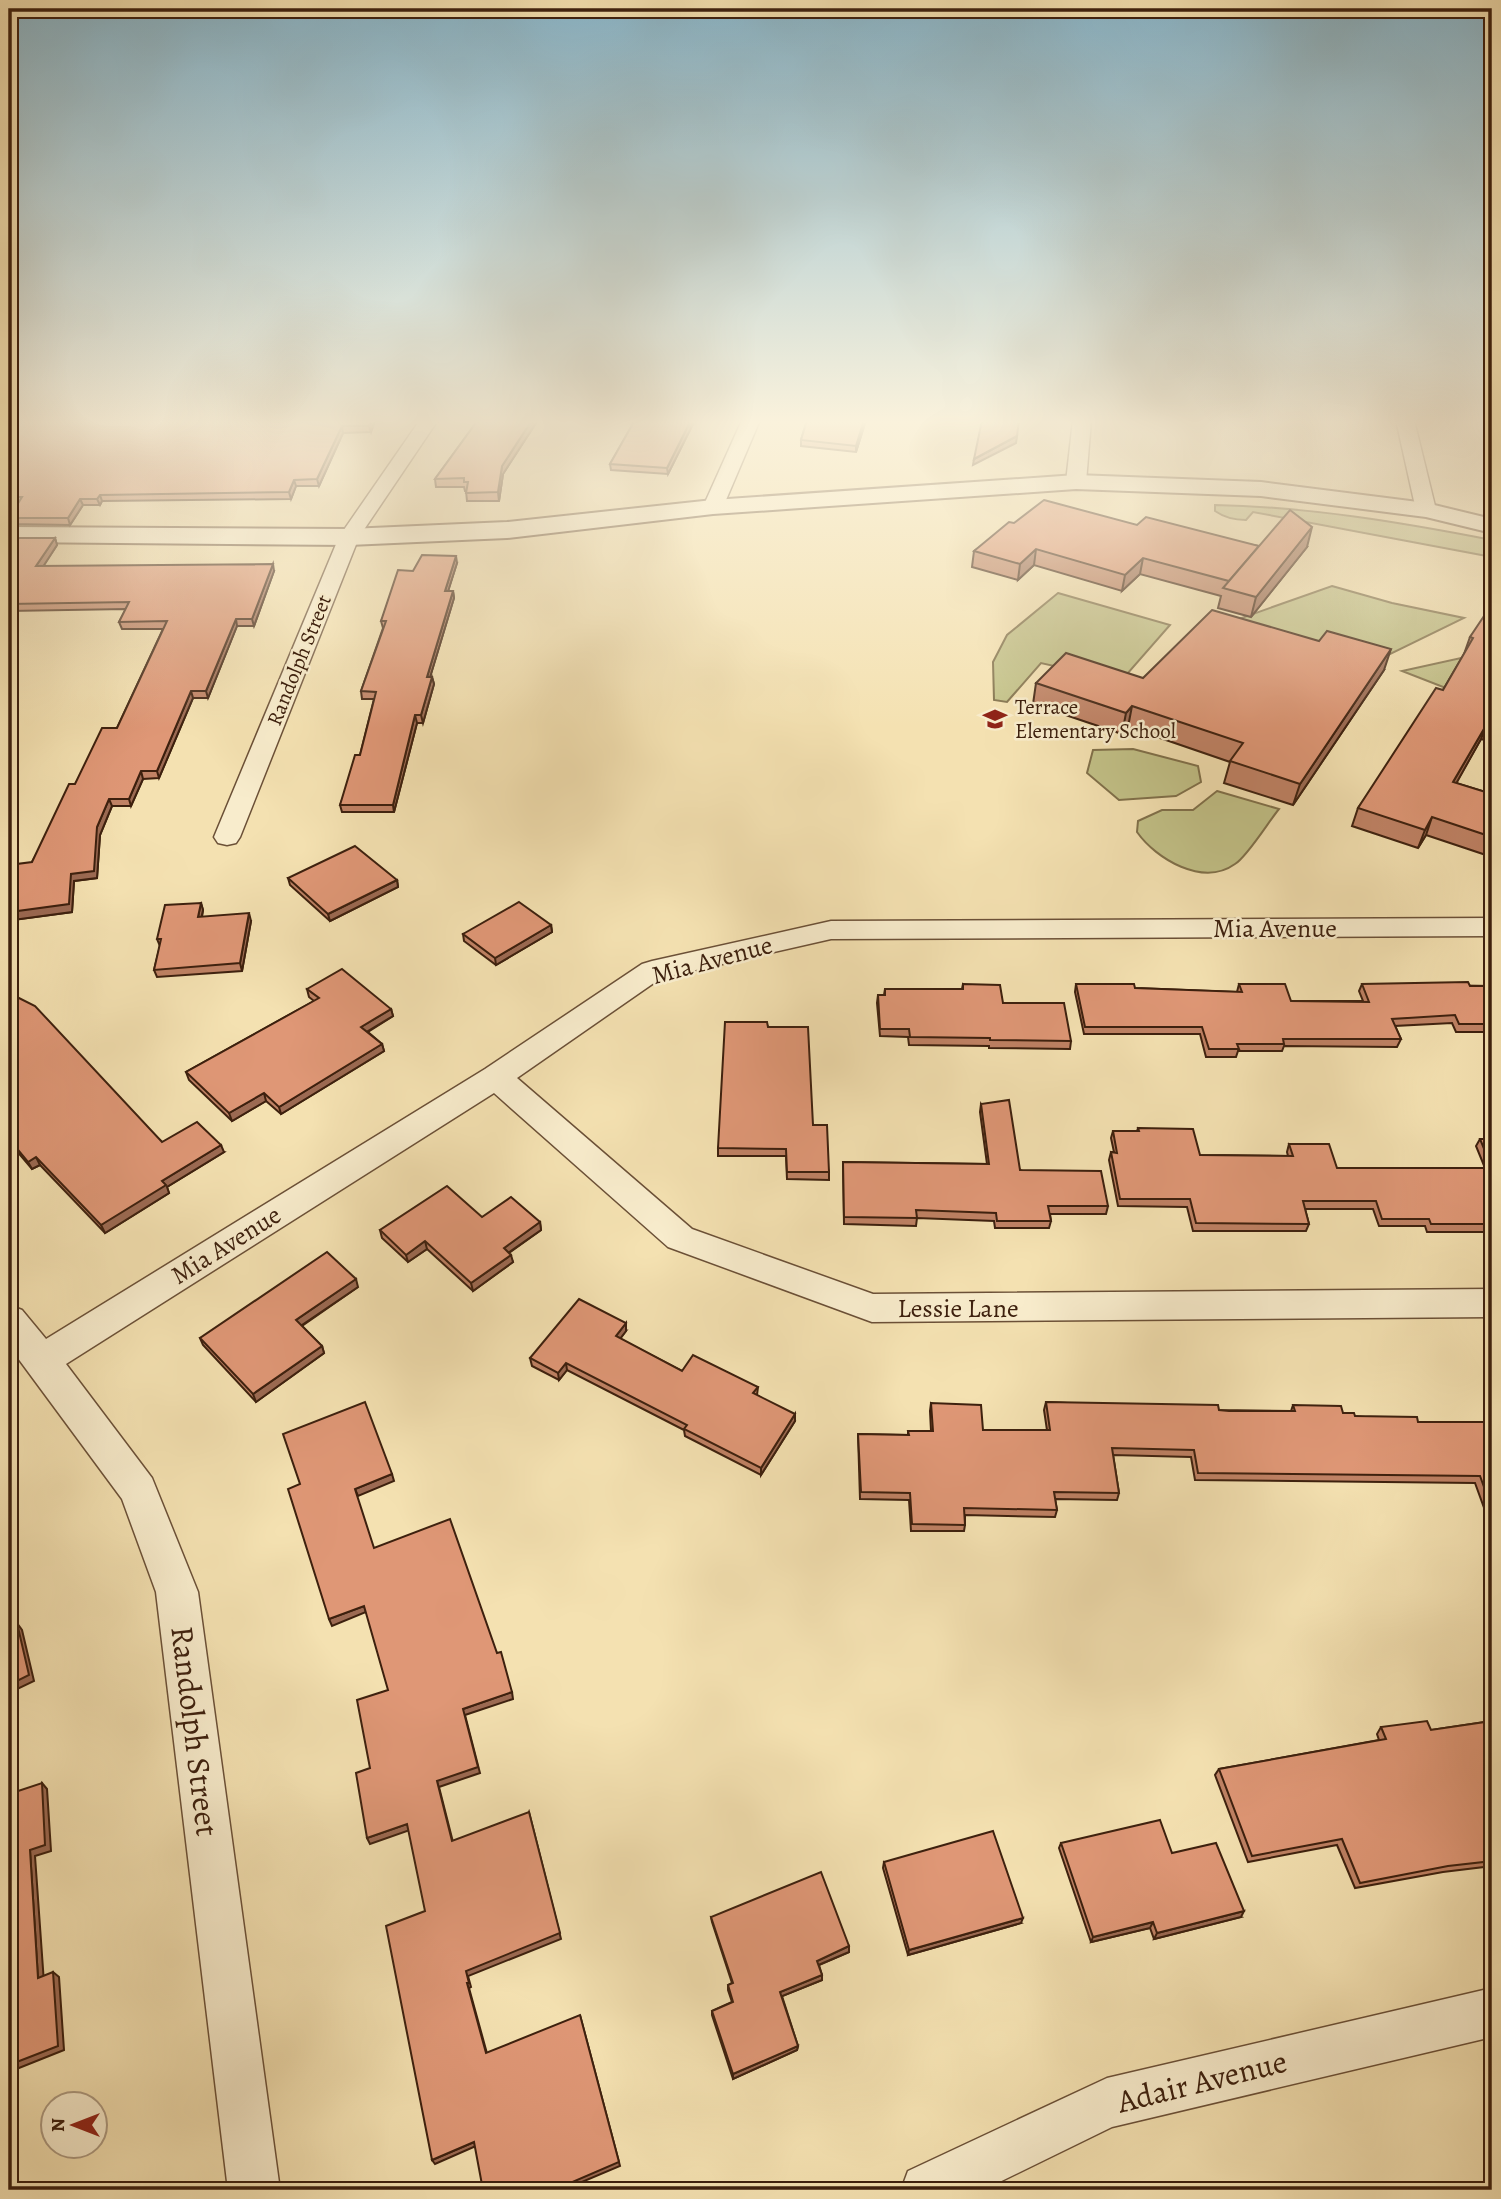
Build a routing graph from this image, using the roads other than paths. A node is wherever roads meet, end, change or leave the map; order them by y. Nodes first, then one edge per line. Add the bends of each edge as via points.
1 (359, 523) edge
2 (573, 523) edge
3 (9, 535) edge
4 (349, 537) junction
5 (227, 837) dead end
6 (1492, 927) edge
7 (496, 1077) junction
8 (1492, 1303) edge
9 (9, 1320) edge
10 (42, 1360) junction
11 (1492, 2012) edge
12 (254, 2190) edge
13 (927, 2190) edge

1 - 4 street, Randolph Street
2 - 4 street
3 - 4 street
4 - 5 street, Randolph Street
6 - 7 street, Mia Avenue via 831,930 652,971
7 - 8 street, Lessie Lane via 680,1238 872,1308
7 - 10 street, Mia Avenue
9 - 10 street, Randolph Street
10 - 12 street, Randolph Street via 138,1490 177,1592
11 - 13 street, Adair Avenue via 1107,2102

